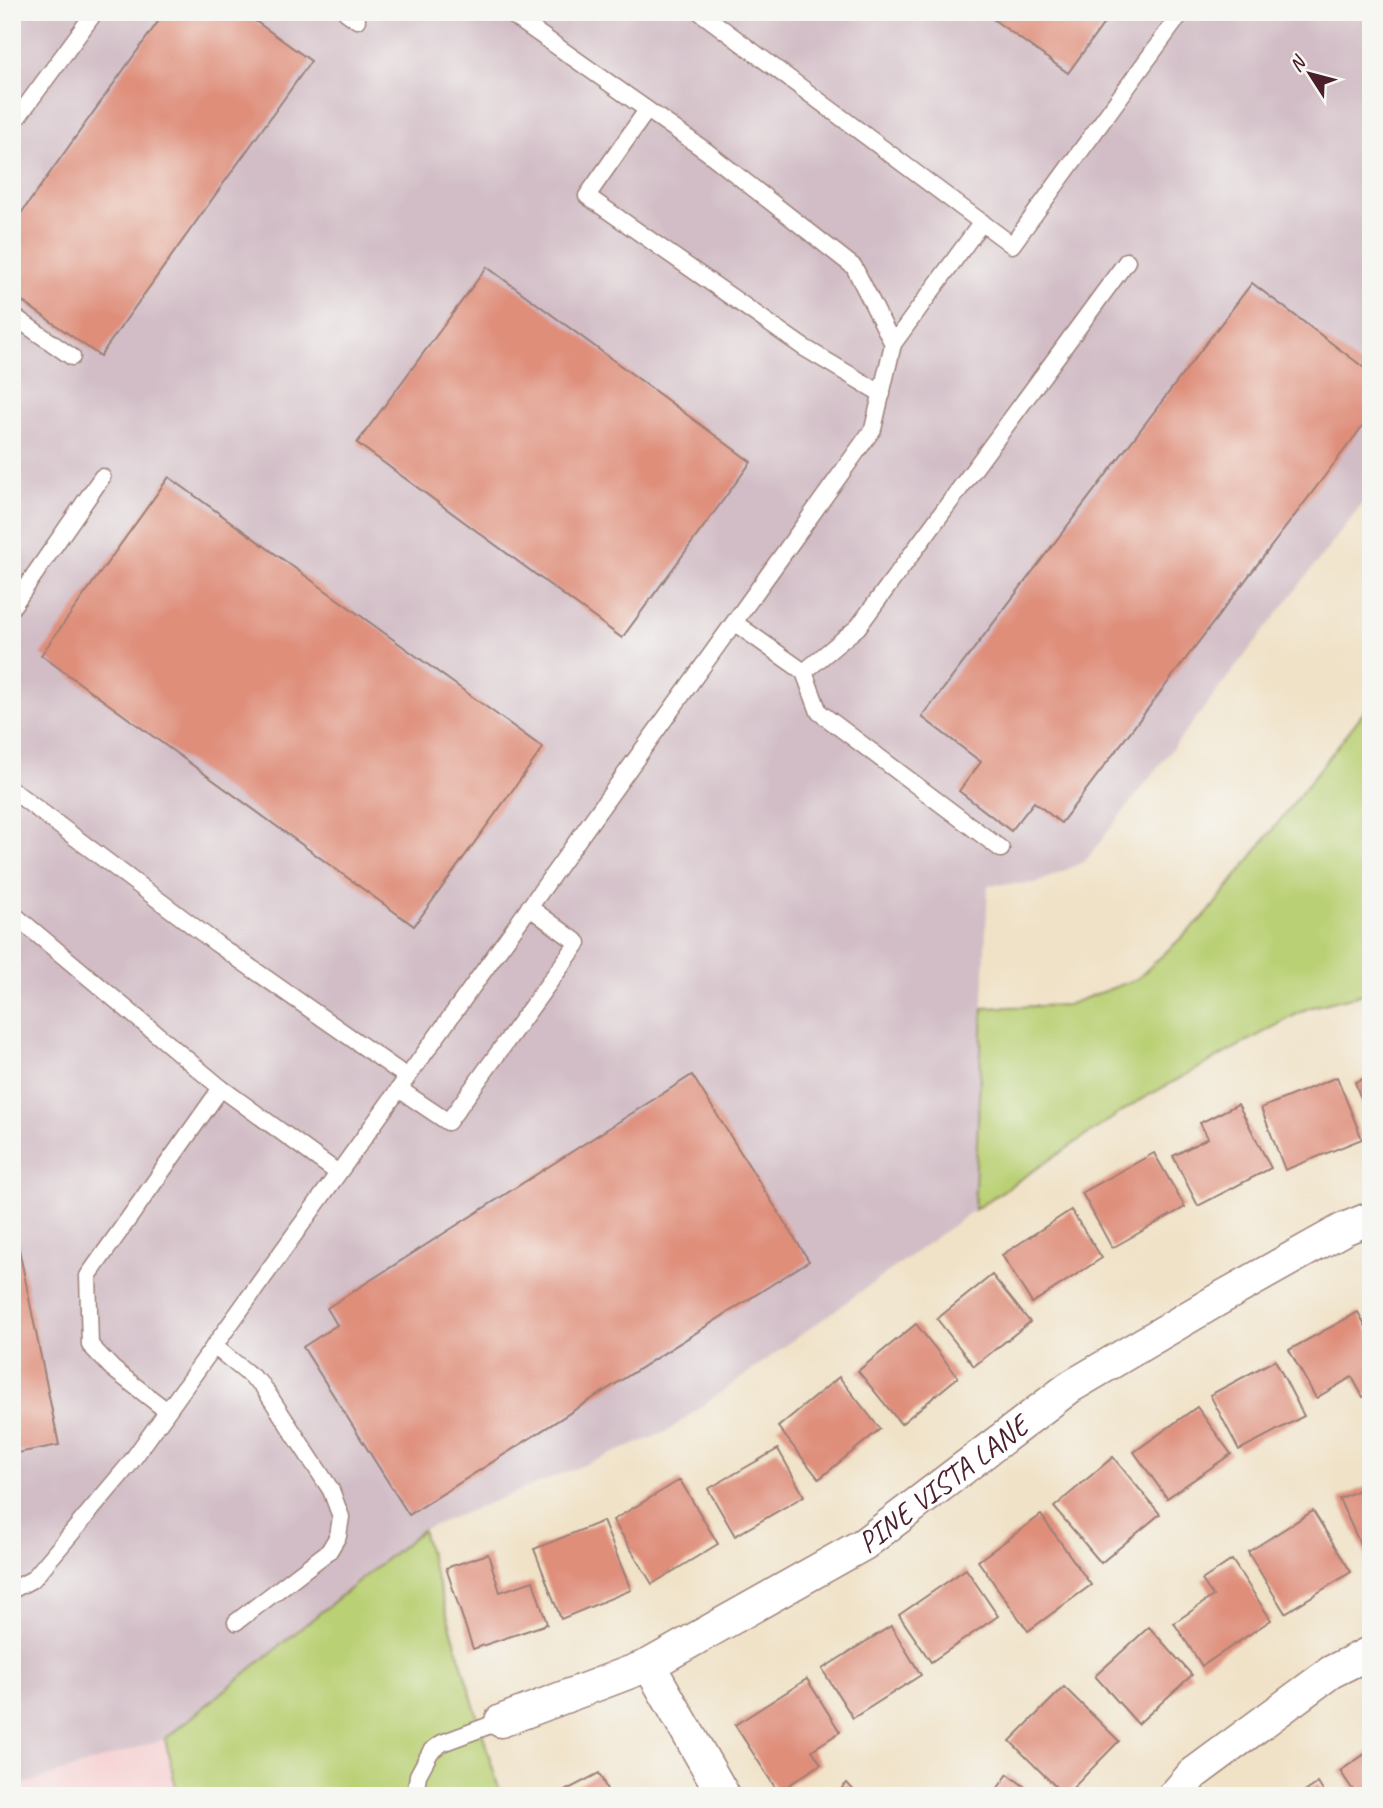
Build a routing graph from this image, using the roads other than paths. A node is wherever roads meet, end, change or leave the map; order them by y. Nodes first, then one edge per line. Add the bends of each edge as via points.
1 (95, 12) edge
2 (508, 12) edge
3 (700, 12) edge
4 (1182, 12) edge
5 (647, 110) junction
6 (12, 125) edge
7 (982, 222) junction
8 (1126, 261) dead end
9 (12, 315) edge
10 (893, 344) junction
11 (72, 357) dead end
12 (882, 394) junction
13 (102, 477) dead end
14 (12, 607) edge
15 (735, 623) junction
16 (804, 672) junction
17 (12, 790) edge
18 (1001, 849) dead end
19 (529, 907) junction
20 (12, 913) edge
21 (403, 1083) junction
22 (221, 1087) junction
23 (338, 1173) junction
24 (1371, 1219) edge
25 (214, 1346) junction
26 (167, 1411) junction
27 (12, 1590) edge
28 (236, 1622) dead end
29 (1371, 1652) edge
30 (649, 1665) junction
31 (501, 1721) joint
32 (418, 1796) edge
33 (724, 1796) edge
34 (1174, 1796) edge

1 - 6 lane
2 - 5 lane
3 - 7 lane
4 - 7 lane via 1013,245
5 - 10 lane via 854,267
5 - 12 lane via 587,196 803,347
7 - 10 lane
8 - 16 lane via 858,627
9 - 11 lane
10 - 12 lane
12 - 15 lane via 873,429
13 - 14 lane
15 - 16 lane
15 - 19 lane
16 - 18 lane via 819,712
17 - 21 lane
19 - 21 lane
19 - 21 lane via 578,943 562,966 448,1122
20 - 22 lane
21 - 23 lane
22 - 23 lane
22 - 26 lane via 88,1276 90,1345
23 - 25 lane
24 - 30 street, PINE VISTA LANE via 1219,1299 1070,1387 864,1544
25 - 26 lane
25 - 28 lane via 262,1385 331,1490 341,1517 338,1536 328,1551
26 - 27 lane via 128,1466 33,1579
29 - 34 street via 1331,1672 1193,1774
30 - 31 street, PINE VISTA LANE
30 - 33 street
31 - 32 lane via 431,1751 418,1775

